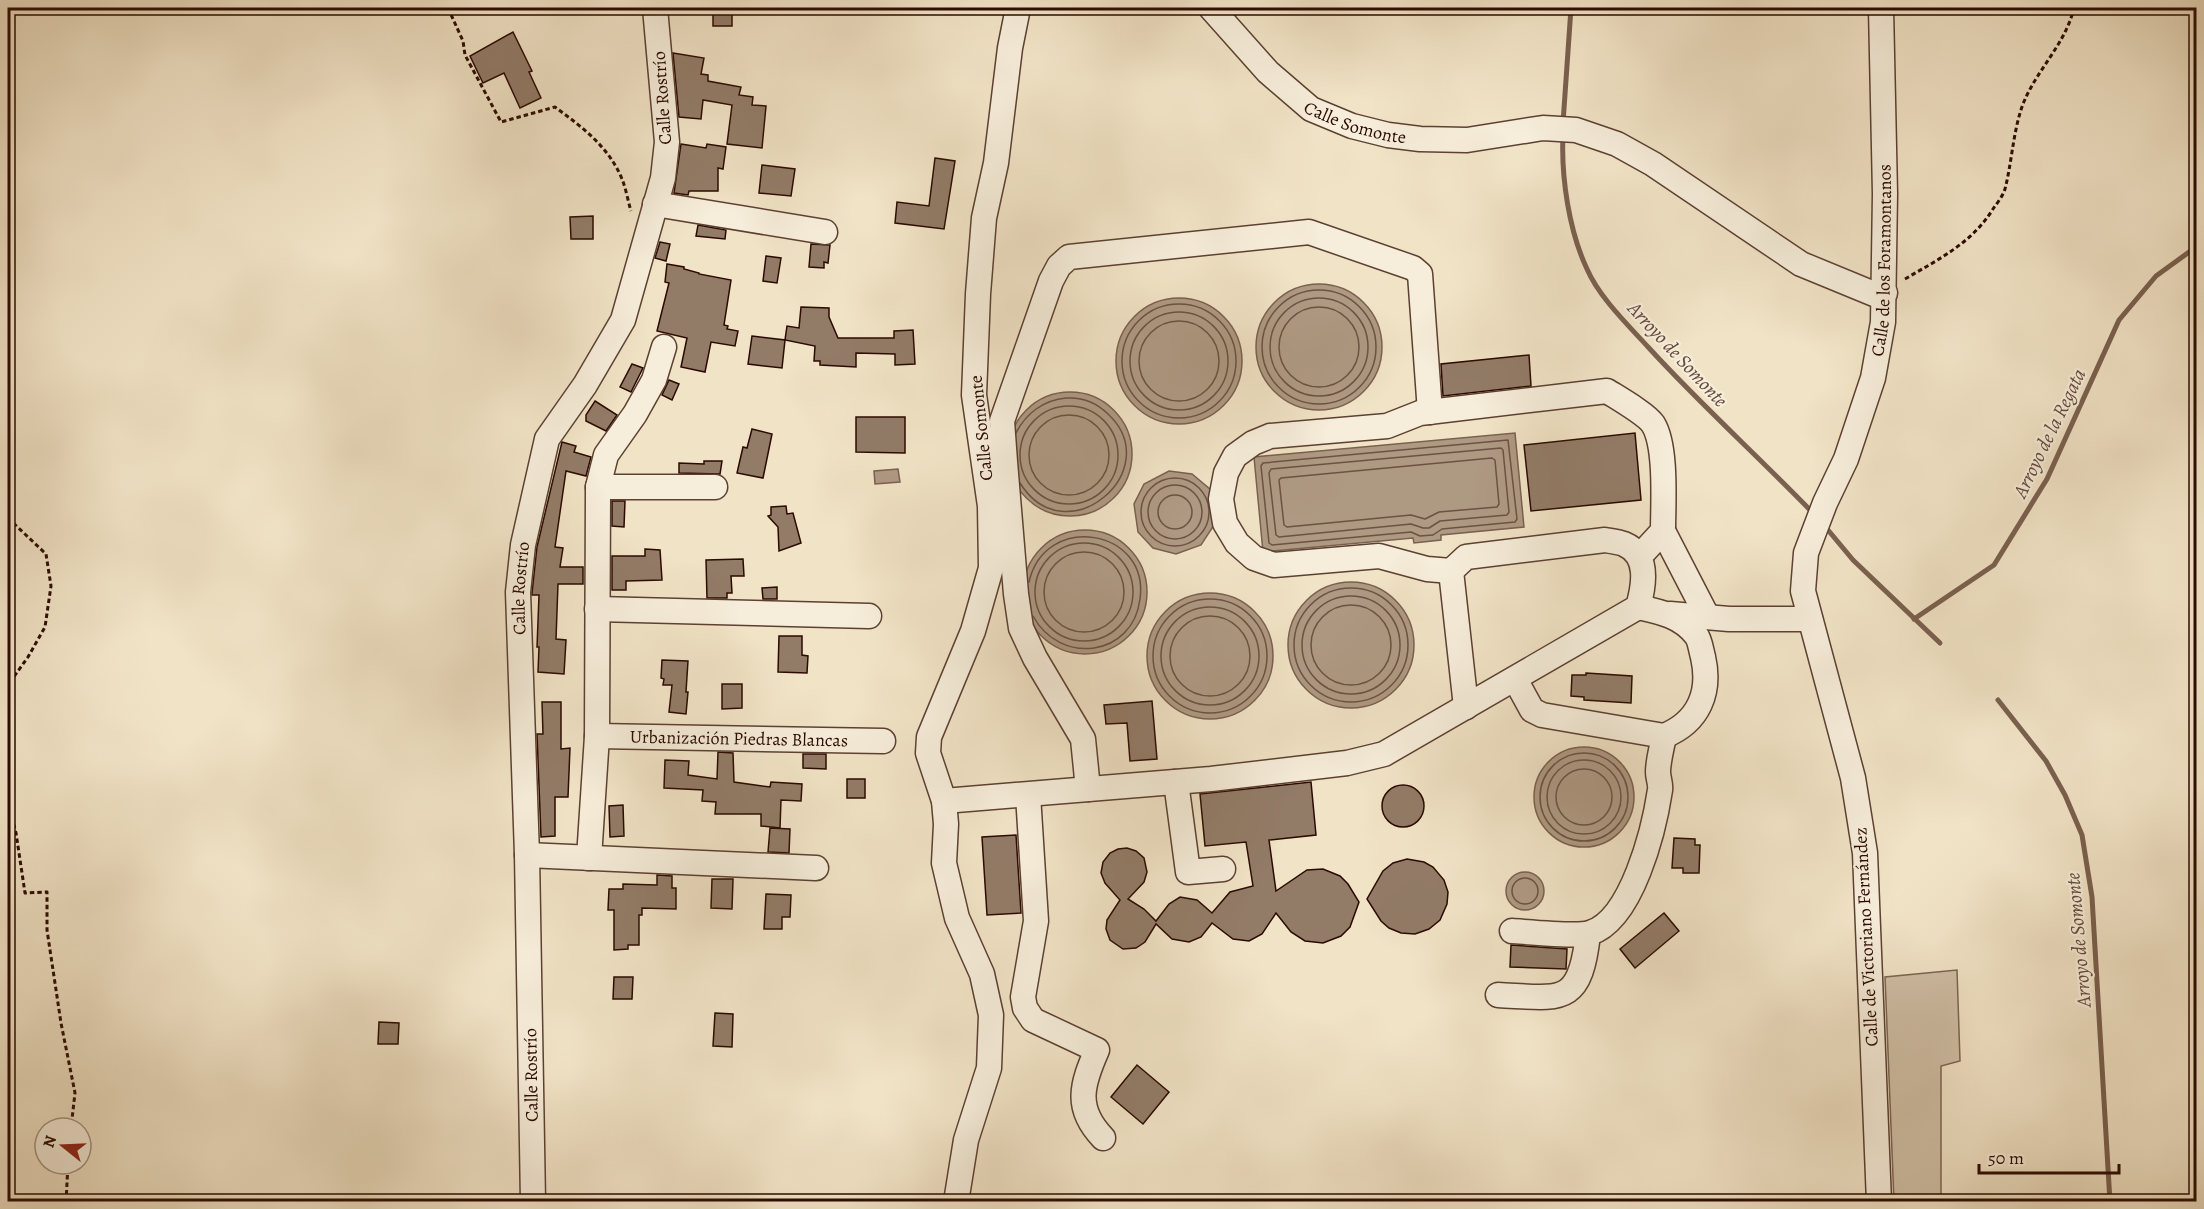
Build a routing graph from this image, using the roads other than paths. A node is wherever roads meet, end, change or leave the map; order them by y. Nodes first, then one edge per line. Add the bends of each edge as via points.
1 (655, 8) edge
2 (1018, 8) edge
3 (1210, 8) edge
4 (1881, 8) edge
5 (655, 204) junction
6 (825, 232) dead end
7 (1885, 293) junction
8 (664, 347) dead end
9 (1430, 412) junction
10 (598, 487) junction
11 (715, 487) dead end
12 (1825, 503) joint
13 (1663, 531) junction
14 (1639, 557) junction
15 (1451, 571) junction
16 (1638, 607) junction
17 (597, 609) junction
18 (1670, 614) junction
19 (869, 616) dead end
20 (1707, 616) junction
21 (1810, 620) junction
22 (1515, 679) junction
23 (1466, 707) junction
24 (597, 736) junction
25 (1664, 736) junction
26 (883, 741) dead end
27 (1176, 782) junction
28 (1088, 789) junction
29 (1028, 795) junction
30 (944, 801) junction
31 (527, 855) junction
32 (590, 858) junction
33 (816, 868) dead end
34 (1223, 869) dead end
35 (1512, 931) dead end
36 (1588, 934) junction
37 (1498, 995) dead end
38 (991, 1016) junction
39 (1033, 1020) junction
40 (1103, 1138) dead end
41 (533, 1202) edge
42 (956, 1202) edge
43 (1879, 1202) edge

1 - 5 street, Calle Rostrío via 667,142
2 - 30 street, Calle Somonte via 996,163 984,218 978,294 974,395 990,506 991,568 973,632 929,737 928,753
3 - 7 street, Calle Somonte via 1268,72 1311,109 1352,126 1420,140 1467,140 1543,128 1576,130 1617,144 1653,164 1801,264 1874,294
4 - 7 street, Calle de los Foramontanos
5 - 6 street
5 - 31 street, Calle Rostrío via 623,320 547,439 523,545 518,592
7 - 12 street, Calle de los Foramontanos via 1873,378 1846,459
8 - 10 street via 654,380 606,455
9 - 13 street via 1607,391 1653,424 1661,452
9 - 15 street via 1387,426 1270,436 1253,443 1236,456 1226,473 1221,499 1225,523 1237,543 1254,558 1274,566 1379,556
9 - 28 street via 1420,274 1413,268 1309,232 1069,257 1059,266 1002,421 1021,628 1083,739
10 - 11 street
10 - 17 street
12 - 21 street, Calle de Victoriano Fernández via 1806,553 1803,591
13 - 14 street
13 - 20 street
14 - 15 street via 1625,544 1605,540 1466,557
14 - 16 street via 1644,571
15 - 23 street
16 - 18 street
16 - 22 street
17 - 19 street
17 - 24 street
18 - 20 street
18 - 25 street via 1698,637 1705,682 1702,702 1692,718 1679,730
20 - 21 street
21 - 43 street, Calle de Victoriano Fernández via 1853,778 1865,853
22 - 23 street
22 - 25 street via 1532,710 1542,715
23 - 27 street via 1384,754 1347,763
24 - 26 street, Urbanización Piedras Blancas
24 - 32 street
25 - 36 street via 1658,772 1660,788 1650,836 1633,886 1611,920
27 - 28 street
27 - 34 street via 1188,872
28 - 29 street
29 - 30 street
29 - 39 street via 1036,921 1023,998
30 - 38 street, Calle Somonte via 944,863 957,918 982,974
31 - 32 street
31 - 41 street, Calle Rostrío
32 - 33 street
35 - 36 street
36 - 37 street via 1583,967 1568,991 1547,997
38 - 39 street
38 - 42 street, Calle Somonte via 989,1068 966,1140
39 - 40 street via 1097,1050 1082,1094 1086,1113

